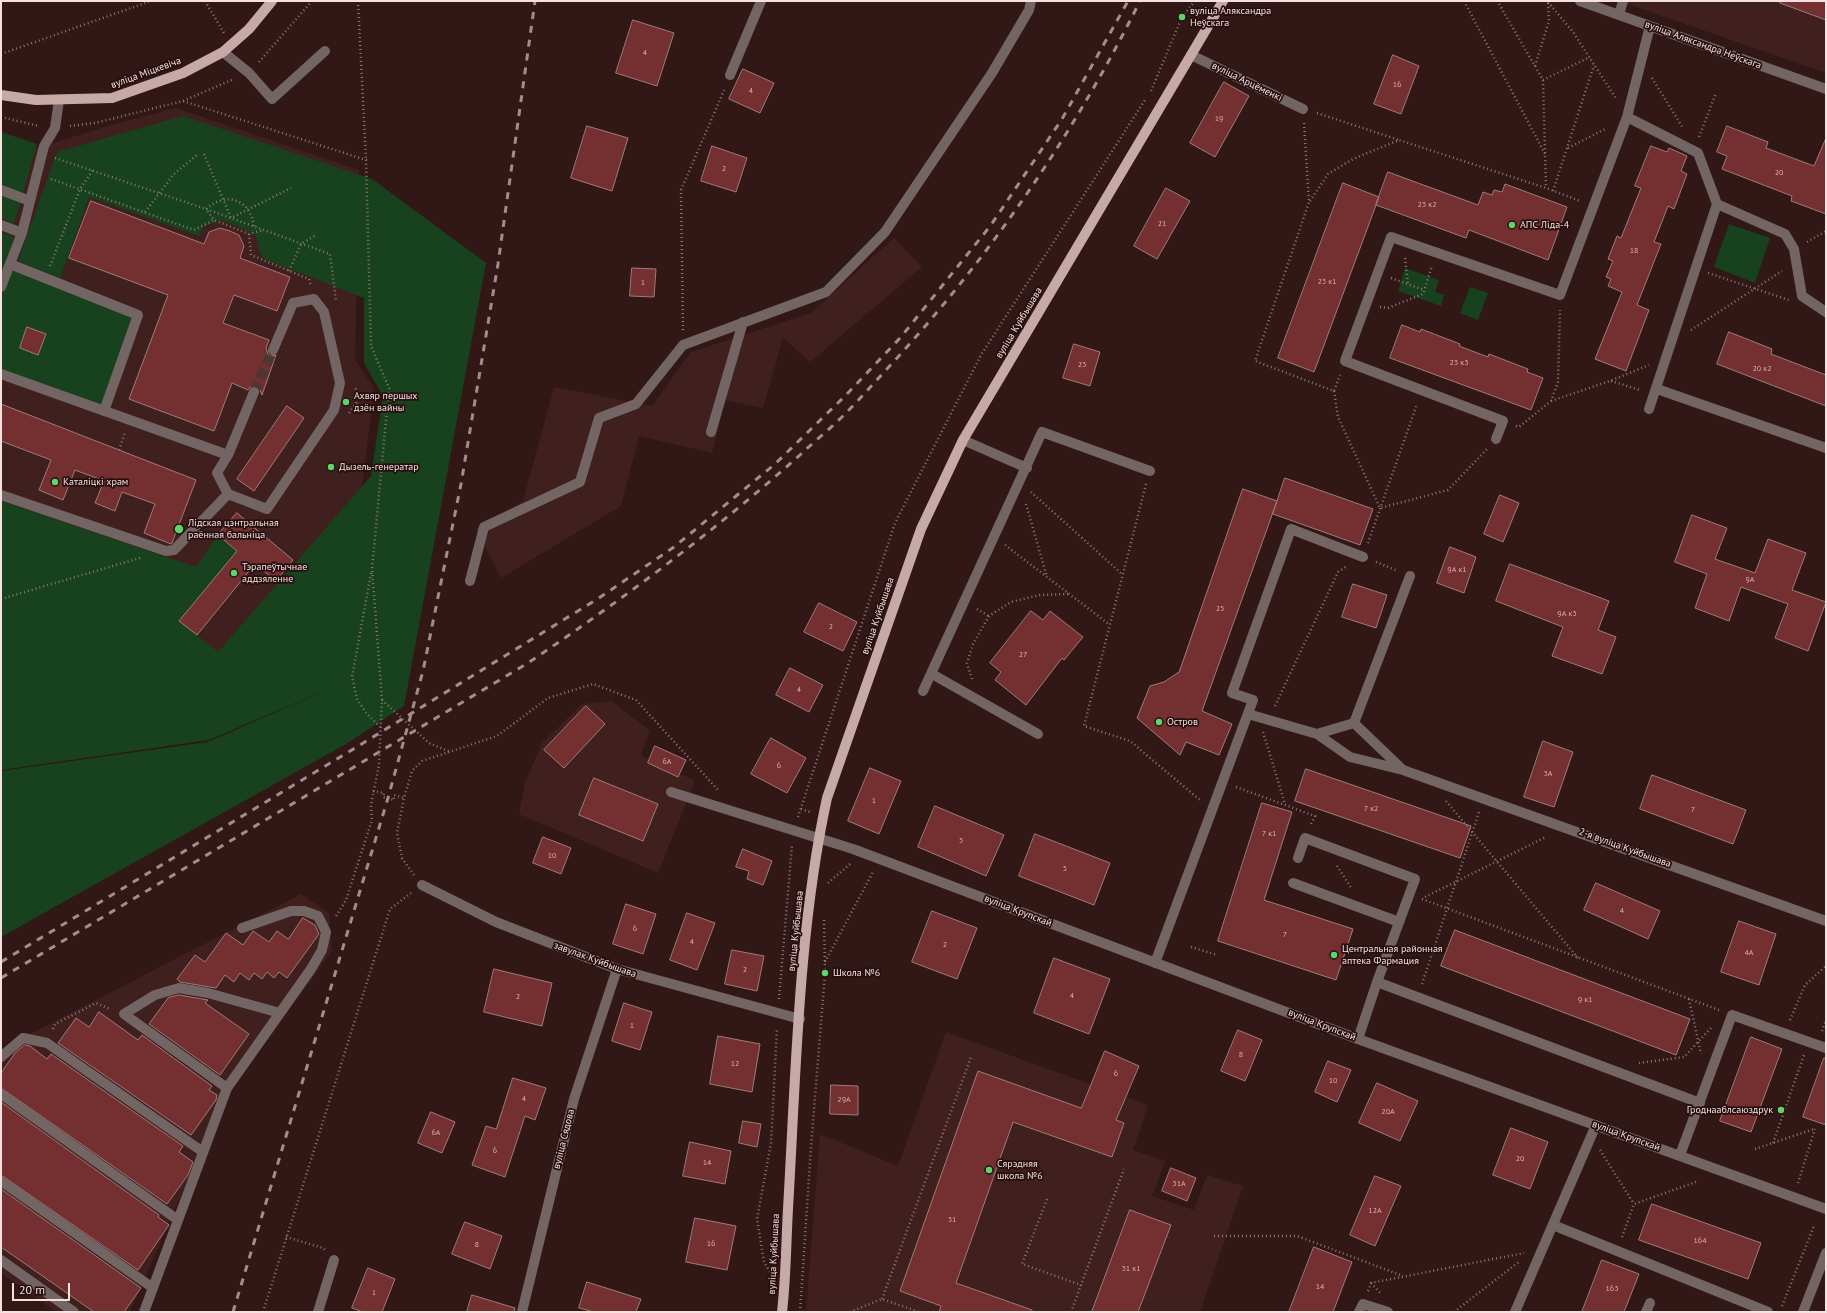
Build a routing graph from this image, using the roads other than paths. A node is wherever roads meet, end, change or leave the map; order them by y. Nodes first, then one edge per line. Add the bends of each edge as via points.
1 (272, 1) edge
2 (760, 1) edge
3 (1031, 1) edge
4 (1224, 1) edge
5 (1580, 1) edge
6 (1624, 1) edge
7 (1618, 15) junction
8 (1650, 26) junction
9 (227, 48) junction
10 (325, 51) dead end
11 (1191, 55) junction
12 (730, 75) road end
13 (1826, 89) edge
14 (1, 95) edge
15 (59, 100) junction
16 (1302, 109) road end
17 (1627, 117) junction
18 (1, 190) edge
19 (30, 201) junction
20 (1717, 204) junction
21 (1, 225) edge
22 (22, 233) junction
23 (10, 264) junction
24 (1, 287) edge
25 (1826, 312) edge
26 (743, 322) junction
27 (273, 350) tunnel mouth
28 (1, 374) edge
29 (254, 392) tunnel mouth
30 (1656, 392) junction
31 (1649, 409) dead end
32 (104, 411) junction
33 (711, 432) dead end
34 (1496, 439) road end
35 (963, 440) junction
36 (1826, 448) edge
37 (228, 455) junction
38 (1027, 468) junction
39 (1150, 471) road end
40 (228, 494) junction
41 (1, 495) edge
42 (1363, 557) road end
43 (1410, 576) road end
44 (470, 581) dead end
45 (932, 674) junction
46 (923, 691) dead end
47 (1248, 714) junction
48 (1354, 723) junction
49 (1038, 734) dead end
50 (1318, 734) junction
51 (1403, 770) junction
52 (671, 792) dead end
53 (818, 838) junction
54 (1298, 858) dead end
55 (1293, 883) dead end
56 (422, 885) road end
57 (1826, 921) edge
58 (1399, 922) junction
59 (242, 928) dead end
60 (1155, 963) junction
61 (617, 969) junction
62 (1377, 982) junction
63 (280, 1013) junction
64 (800, 1019) junction
65 (1358, 1039) junction
66 (1826, 1048) edge
67 (1, 1057) edge
68 (227, 1088) junction
69 (1, 1094) edge
70 (1700, 1103) junction
71 (1596, 1125) junction
72 (203, 1152) junction
73 (1680, 1155) junction
74 (1, 1181) edge
75 (1826, 1209) edge
76 (178, 1220) junction
77 (1553, 1224) junction
78 (1826, 1253) edge
79 (1, 1260) edge
80 (334, 1260) road end
81 (153, 1288) junction
82 (1361, 1308) edge
83 (74, 1312) edge
84 (144, 1312) edge
85 (318, 1312) edge
86 (522, 1312) edge
87 (782, 1312) edge
88 (1388, 1312) edge
89 (1515, 1312) edge
90 (1768, 1312) edge
91 (1803, 1312) edge

1 - 9 main road, вуліца Міцкевіча via 249,29
2 - 12 street
3 - 26 street via 1030,10 992,73 885,232 826,292
4 - 11 main road, вуліца Куйбышава
5 - 7 street, вуліца Аляксандра Неўскага
6 - 7 street
7 - 8 street, вуліца Аляксандра Неўскага
8 - 13 street, вуліца Аляксандра Неўскага
8 - 17 street
9 - 10 street via 272,99
9 - 15 main road, вуліца Міцкевіча via 183,73 112,98
11 - 16 street, вуліца Арцёменкі
11 - 35 main road, вуліца Куйбышава
14 - 15 main road, вуліца Міцкевіча
15 - 19 street via 55,128 44,146
17 - 20 street via 1696,150
17 - 34 street via 1560,295 1391,237 1345,361 1502,421
18 - 19 street
19 - 22 street
20 - 25 street via 1785,234 1794,249 1802,296
20 - 30 street
21 - 22 street
22 - 23 street
23 - 24 street
23 - 32 street via 138,315
26 - 33 street
26 - 44 street via 683,345 636,404 599,418 580,482 484,527
27 - 40 street via 294,303 314,299 324,312 340,383 334,410 267,509
28 - 32 street
29 - 37 street
30 - 31 street
30 - 36 street
32 - 37 street
35 - 38 street
35 - 53 main road, вуліца Куйбышава via 919,537 827,798
37 - 40 street via 217,473
38 - 39 street via 1042,432
38 - 45 street
40 - 41 street via 174,550 166,551
42 - 47 street via 1291,529 1232,693 1253,700
43 - 48 street
45 - 46 street
45 - 49 street
47 - 50 street
47 - 60 street
48 - 50 street
48 - 51 street
50 - 51 street, 2-я вуліца Куйбышава via 1350,757
51 - 57 street, 2-я вуліца Куйбышава
52 - 53 street, вуліца Крупскай
53 - 60 street, вуліца Крупскай
53 - 64 main road, вуліца Куйбышава via 808,916
54 - 58 street via 1305,838 1415,879
55 - 58 street
56 - 61 street, завулак Куйбышава via 496,922
58 - 62 street
59 - 63 street via 291,911 304,911 318,916 326,932 322,950 312,969
60 - 65 street, вуліца Крупскай
61 - 64 street, завулак Куйбышава
61 - 86 street, вуліца Сядова via 574,1099
62 - 65 street
62 - 70 street
63 - 68 street
63 - 68 street via 208,993 179,988 155,995 124,1014
64 - 87 main road, вуліца Куйбышава
65 - 71 street, вуліца Крупскай
66 - 70 street via 1732,1015
67 - 72 street via 23,1038 46,1043
68 - 72 street
69 - 76 street
70 - 73 street
71 - 73 street, вуліца Крупскай
71 - 77 street
72 - 76 street
73 - 75 street, вуліца Крупскай
74 - 81 street
76 - 81 street
77 - 89 street
77 - 90 street
78 - 91 street
79 - 83 street
80 - 85 street
81 - 84 street
82 - 88 street

